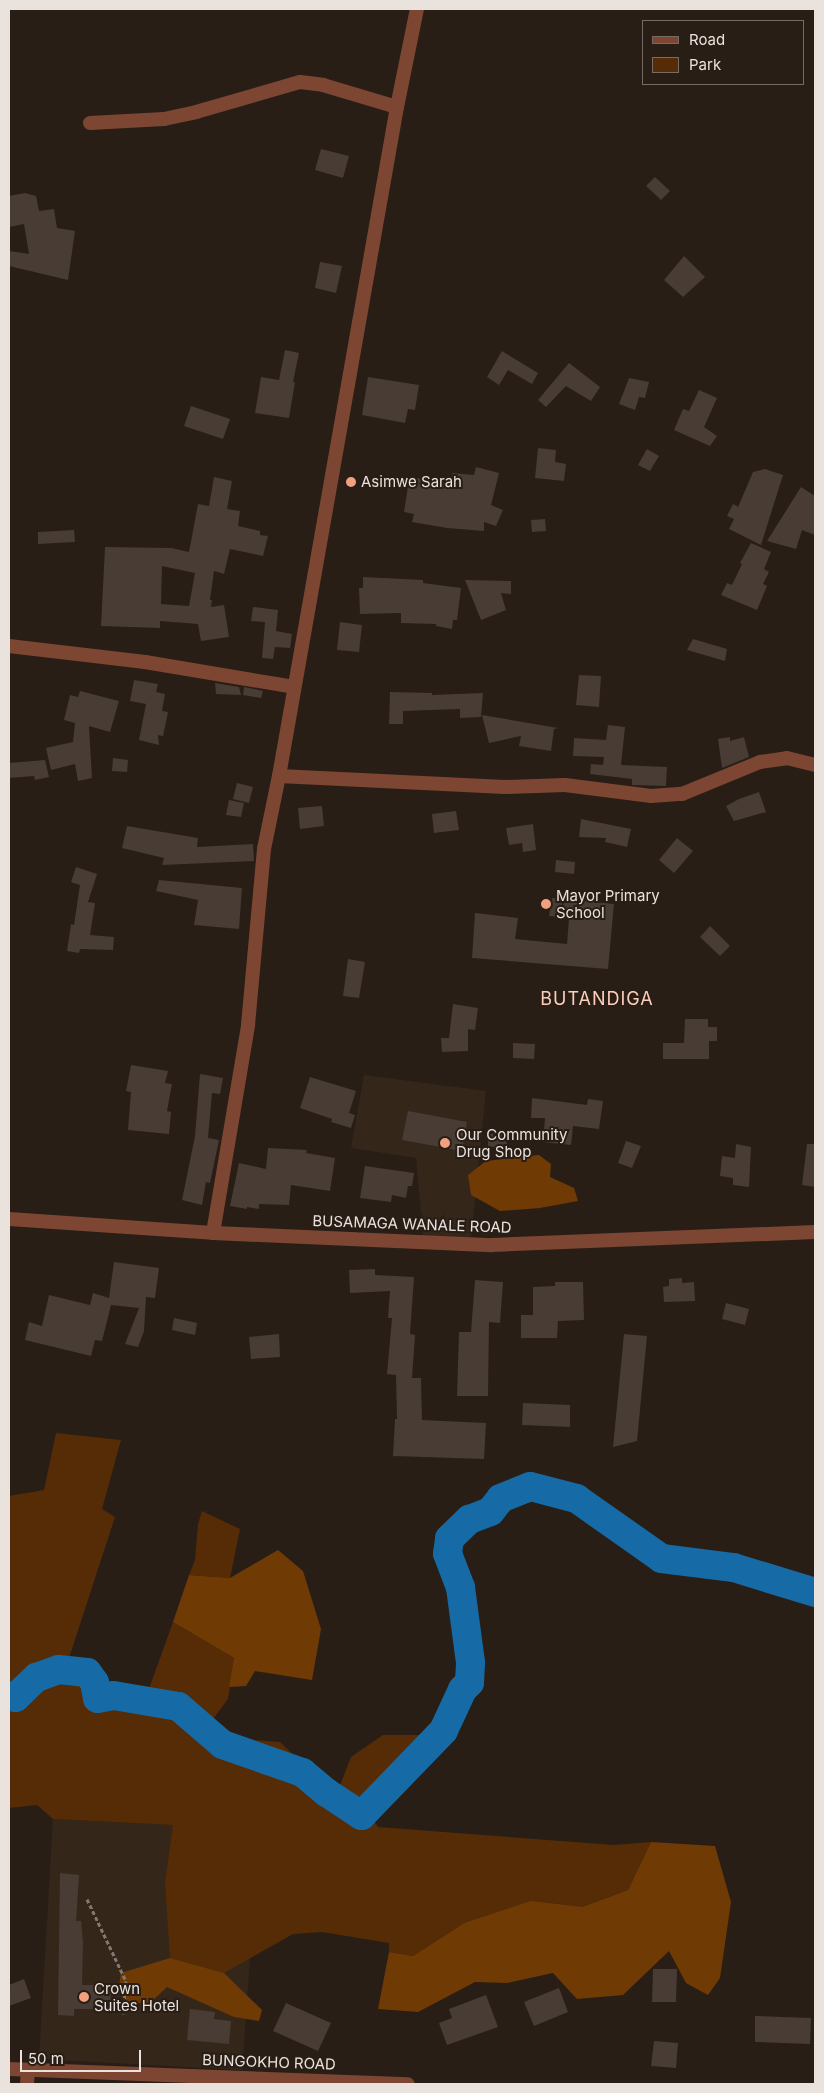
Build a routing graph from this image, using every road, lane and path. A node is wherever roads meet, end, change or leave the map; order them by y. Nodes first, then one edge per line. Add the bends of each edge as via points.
1 (417, 9) edge
2 (397, 107) junction
3 (90, 123) dead end
4 (9, 646) edge
5 (294, 687) junction
6 (815, 765) edge
7 (279, 776) junction
8 (9, 1219) edge
9 (815, 1232) edge
10 (213, 1233) junction
11 (87, 1899) dead end
12 (123, 2014) dead end
13 (9, 2069) edge
14 (28, 2070) junction
15 (27, 2084) edge
16 (408, 2084) edge

1 - 2 street
2 - 3 street via 323,85 300,82 164,119
2 - 5 street
4 - 5 street via 145,662
5 - 7 street
6 - 7 street via 787,758 760,762 682,794 651,796 565,786 505,788
7 - 10 street via 264,849 248,1024
8 - 10 street, BUSAMAGA WANALE ROAD
9 - 10 street, BUSAMAGA WANALE ROAD via 492,1245
11 - 12 path via 126,1981
13 - 14 street, BUNGOKHO ROAD
14 - 15 street
14 - 16 street, BUNGOKHO ROAD

